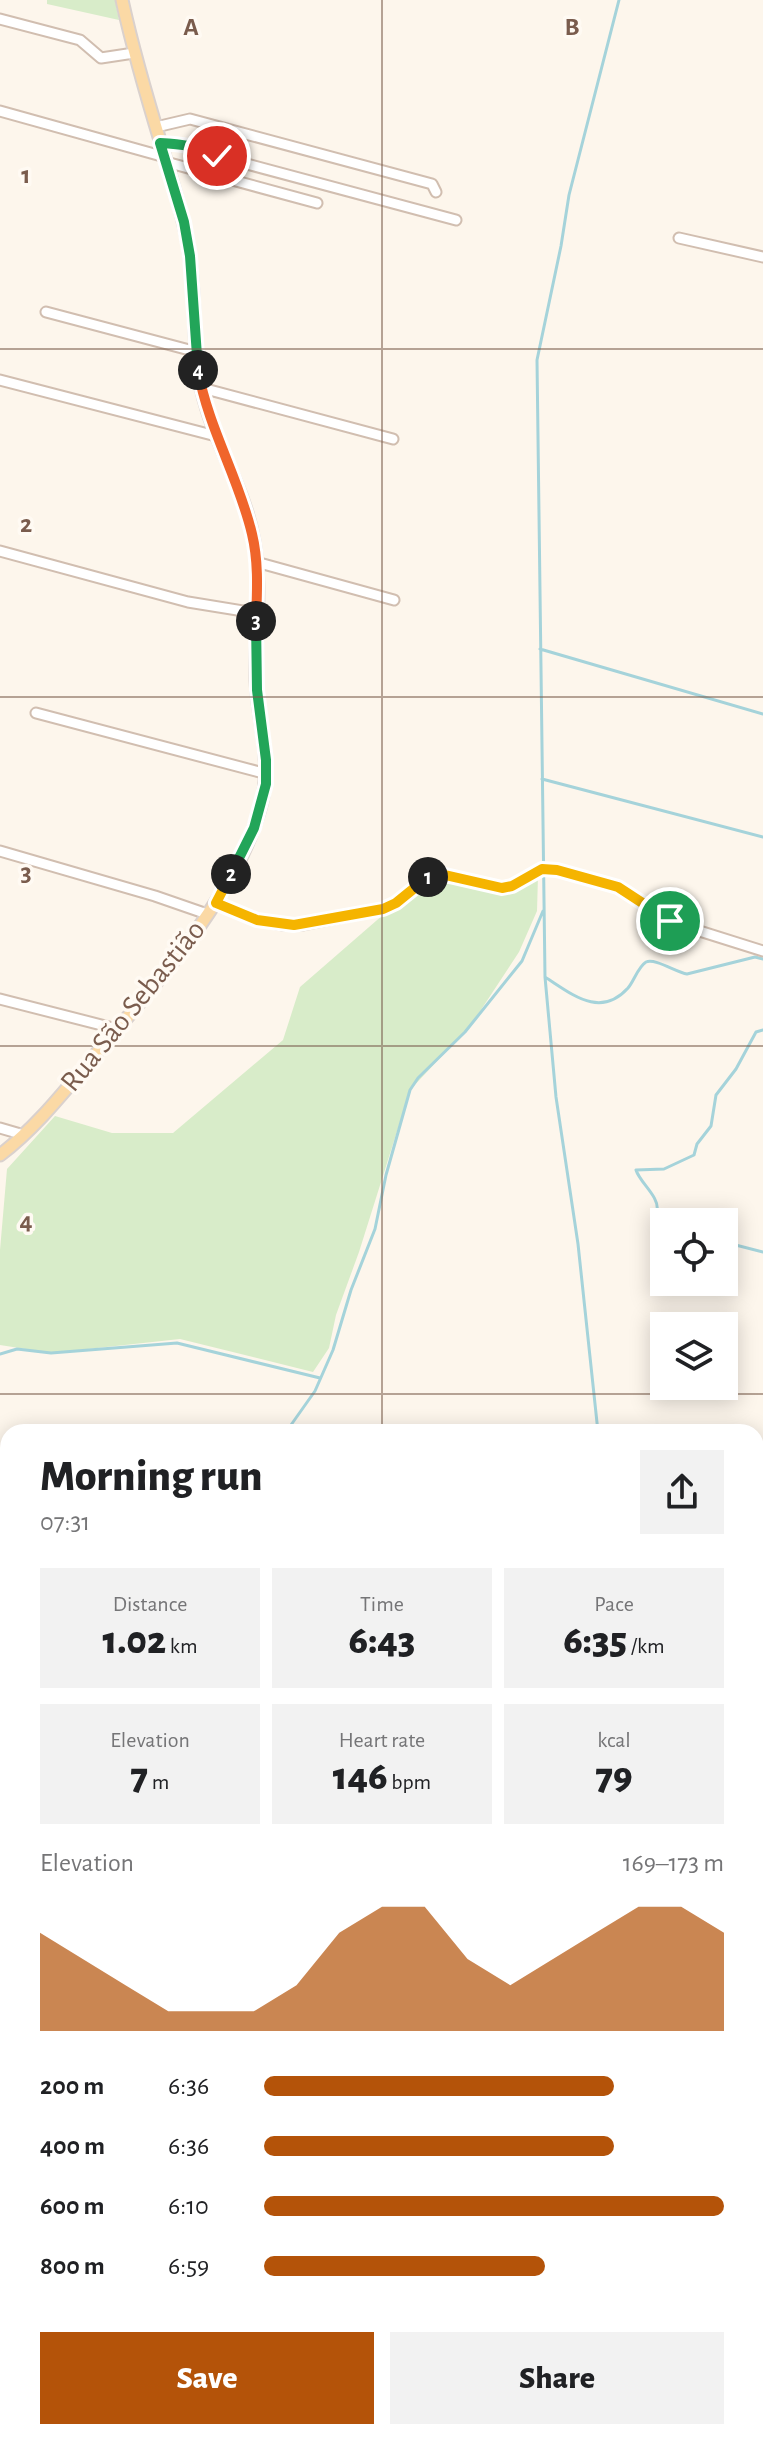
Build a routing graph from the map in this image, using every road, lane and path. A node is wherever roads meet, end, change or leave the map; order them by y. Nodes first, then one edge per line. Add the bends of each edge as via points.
1 (122, 0) edge
2 (0, 19) edge
3 (134, 53) junction
4 (0, 111) edge
5 (156, 127) junction
6 (160, 143) junction
7 (166, 160) junction
8 (436, 192) dead end
9 (317, 203) dead end
10 (456, 220) dead end
11 (679, 238) dead end
12 (763, 257) edge
13 (46, 312) dead end
14 (197, 352) junction
15 (0, 380) edge
16 (202, 388) junction
17 (216, 436) junction
18 (393, 439) dead end
19 (0, 551) edge
20 (256, 562) junction
21 (394, 600) dead end
22 (256, 613) junction
23 (36, 713) dead end
24 (267, 774) junction
25 (0, 851) edge
26 (216, 903) junction
27 (207, 914) junction
28 (763, 951) edge
29 (0, 999) edge
30 (27, 1000) dead end
31 (120, 1027) junction
32 (0, 1128) edge
33 (24, 1135) junction
34 (0, 1155) edge

1 - 3 main road, Rua São Sebastião
2 - 3 street via 80,40 101,58
3 - 5 main road, Rua São Sebastião
4 - 7 street
5 - 6 main road, Rua São Sebastião
5 - 8 street via 190,119 432,184
6 - 7 main road, Rua São Sebastião
6 - 10 street via 202,149
7 - 9 street
7 - 14 main road, Rua São Sebastião via 190,256
11 - 12 street
13 - 14 street
14 - 16 main road, Rua São Sebastião
15 - 17 street
16 - 17 main road, Rua São Sebastião
16 - 18 street
17 - 20 main road, Rua São Sebastião via 247,515
19 - 22 street via 188,602
20 - 21 street
20 - 22 main road, Rua São Sebastião
22 - 24 main road, Rua São Sebastião via 257,690
23 - 24 street
24 - 26 main road, Rua São Sebastião via 254,828
25 - 27 street
26 - 27 main road, Rua São Sebastião
26 - 28 street via 257,920 302,925 383,909 433,876 502,888 547,869 618,887 674,923
27 - 31 main road, Rua São Sebastião
29 - 31 street
30 - 31 street
31 - 33 main road, Rua São Sebastião
32 - 33 street
33 - 34 main road, Rua São Sebastião

